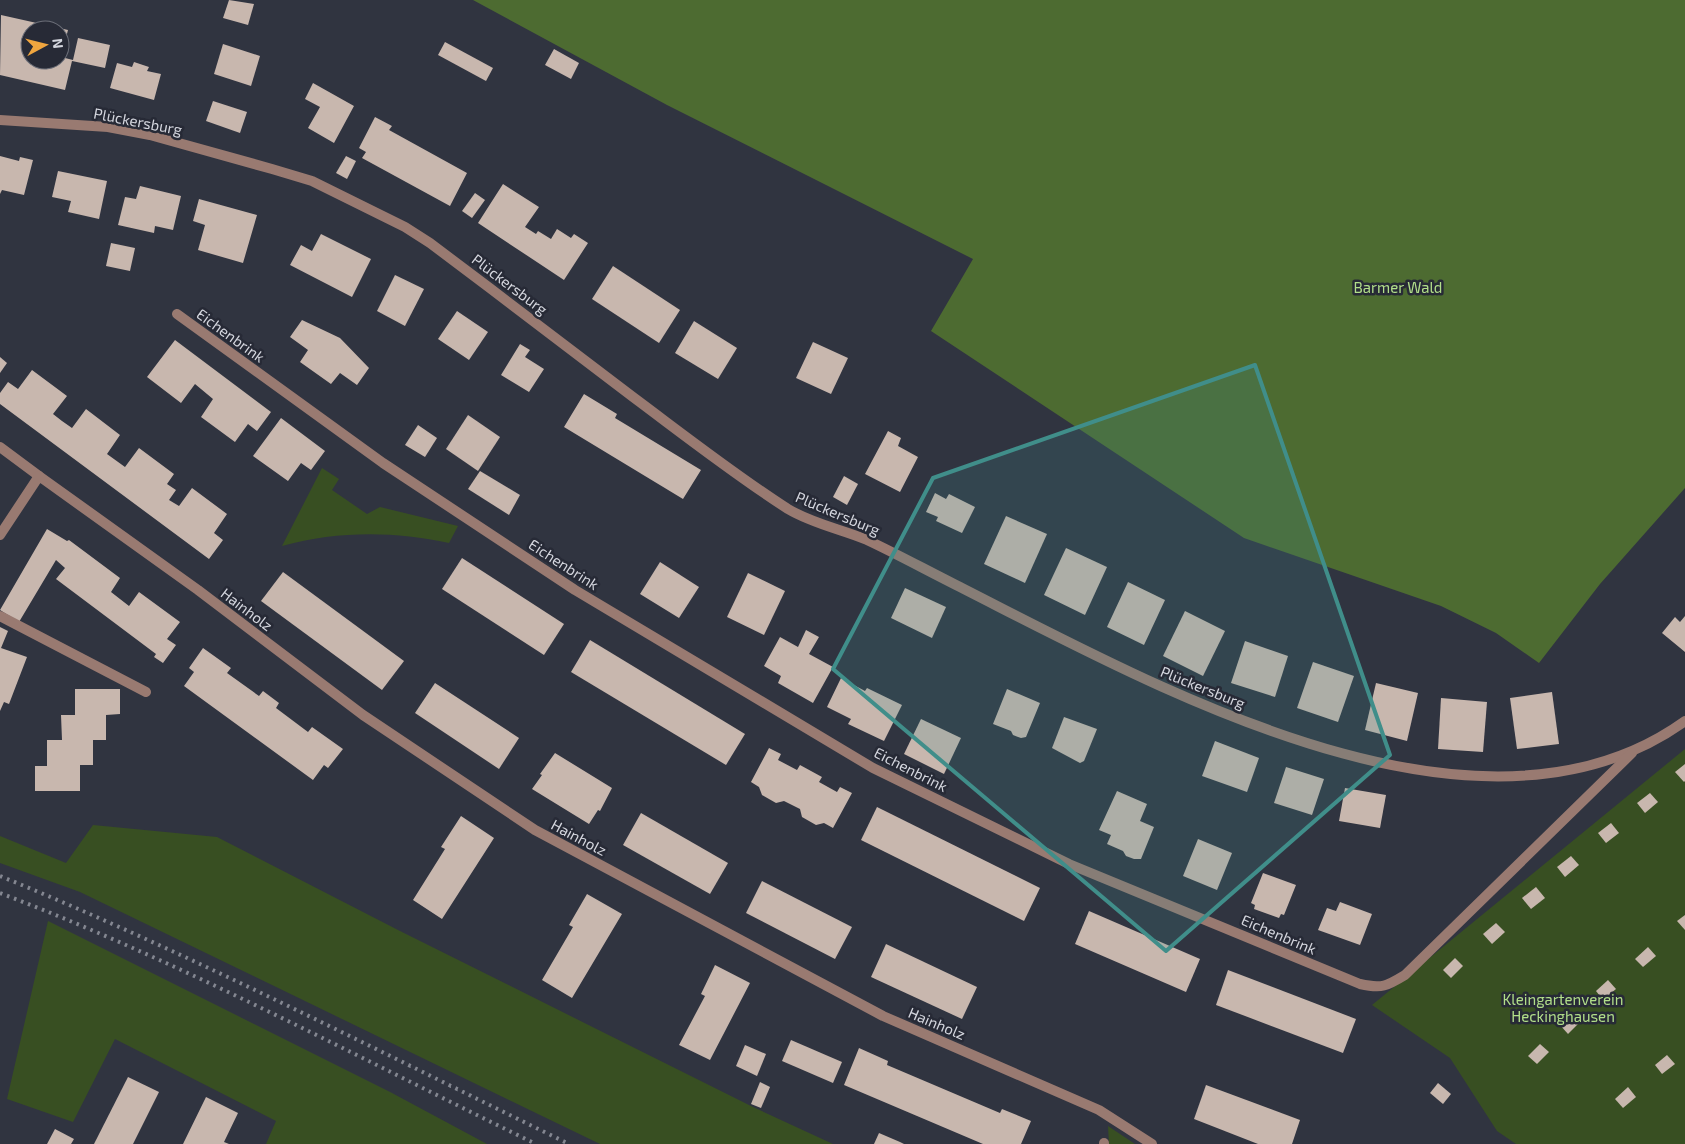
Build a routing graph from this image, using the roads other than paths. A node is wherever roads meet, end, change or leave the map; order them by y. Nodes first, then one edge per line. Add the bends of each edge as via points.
1 (0, 120) edge
2 (177, 314) dead end
3 (0, 447) edge
4 (39, 476) junction
5 (0, 535) edge
6 (0, 616) edge
7 (146, 692) dead end
8 (1685, 721) edge
9 (1632, 752) junction
10 (1152, 1144) edge

1 - 9 street, Plückersburg via 116,129 150,135 312,181 405,227 430,243 717,460 791,511 865,539 1141,678 1235,718 1353,756 1425,773 1499,777 1571,769
2 - 9 street, Eichenbrink via 383,463 575,590 873,768 1069,864 1360,984 1387,986 1405,975
3 - 4 street, Hainholz
4 - 5 street
4 - 10 street, Hainholz via 198,590 363,715 535,830 883,1016 1099,1110
6 - 7 street
8 - 9 street, Plückersburg

